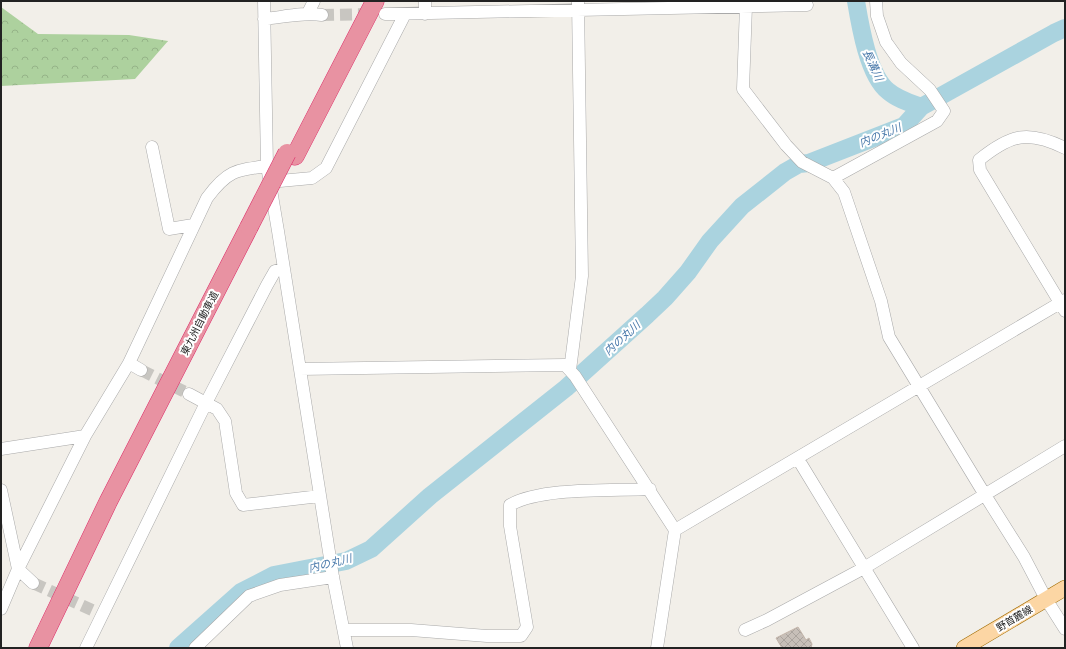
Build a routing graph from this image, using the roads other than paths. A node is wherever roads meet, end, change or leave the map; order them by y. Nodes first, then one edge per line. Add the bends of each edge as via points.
1 (264, 1) edge
2 (314, 1) edge
3 (366, 1) edge
4 (425, 1) edge
5 (876, 1) edge
6 (578, 5) edge
7 (807, 5) dead end
8 (746, 6) junction
9 (380, 8) edge
10 (308, 13) junction
11 (405, 14) junction
12 (425, 14) junction
13 (322, 15) tunnel mouth
14 (264, 19) junction
15 (152, 147) dead end
16 (1065, 148) edge
17 (291, 155) junction
18 (267, 166) junction
19 (833, 178) junction
20 (269, 182) junction
21 (193, 225) junction
22 (253, 228) junction
23 (283, 269) junction
24 (1063, 304) edge
25 (128, 362) junction
26 (300, 369) junction
27 (142, 370) tunnel mouth
28 (570, 370) junction
29 (919, 386) junction
30 (189, 394) tunnel mouth
31 (206, 403) junction
32 (85, 436) junction
33 (1065, 446) edge
34 (1, 449) edge
35 (798, 459) junction
36 (650, 489) junction
37 (1, 490) edge
38 (985, 495) junction
39 (320, 496) junction
40 (675, 530) junction
41 (864, 568) junction
42 (18, 569) junction
43 (333, 577) junction
44 (33, 583) tunnel mouth
45 (1065, 588) edge
46 (1046, 599) junction
47 (1, 609) edge
48 (1065, 629) edge
49 (345, 630) junction
50 (745, 630) dead end
51 (38, 648) edge
52 (49, 648) edge
53 (86, 648) edge
54 (195, 648) edge
55 (347, 648) edge
56 (656, 648) edge
57 (913, 648) edge
58 (964, 648) edge

1 - 14 street
2 - 10 street
3 - 17 highway, 東九州自動車道
4 - 12 street
5 - 19 street via 877,16 886,42 901,62 930,90 944,111 937,121
6 - 8 street
6 - 12 street
6 - 28 street via 582,276
7 - 8 street
8 - 19 street via 743,89 802,162
9 - 11 street
9 - 17 highway, 東九州自動車道
10 - 13 street
10 - 14 street via 295,17
11 - 12 street
11 - 20 street via 326,168 312,178
14 - 18 street
15 - 21 street via 169,229
16 - 24 street via 1031,135 1019,137 979,160 980,170
17 - 22 highway, 東九州自動車道
18 - 20 street
18 - 21 street via 242,169 219,181
19 - 29 street via 844,192 881,301 890,337
20 - 23 street
21 - 25 street
22 - 51 highway, 東九州自動車道 via 108,502
22 - 52 highway, 東九州自動車道
23 - 26 street
23 - 31 street via 275,271
24 - 29 street
25 - 27 street
25 - 32 street
26 - 28 street via 565,364
26 - 39 street
28 - 36 street
29 - 35 street
29 - 38 street
30 - 31 street
31 - 39 street via 217,409 225,421 236,493 242,505
31 - 53 street via 97,612
32 - 34 street
32 - 42 street
33 - 38 street
35 - 40 street
35 - 41 street
36 - 40 street
36 - 49 street via 559,493 520,500 510,505 510,526 528,627 521,636 411,630
37 - 42 street
38 - 41 street
38 - 46 street via 1024,557
39 - 43 street
40 - 56 street
41 - 50 street
41 - 57 street
42 - 44 street
42 - 47 street
43 - 49 street
43 - 54 street via 280,585 249,596
45 - 46 main road, 野首麓線
46 - 48 street
46 - 58 main road, 野首麓線
49 - 55 street

